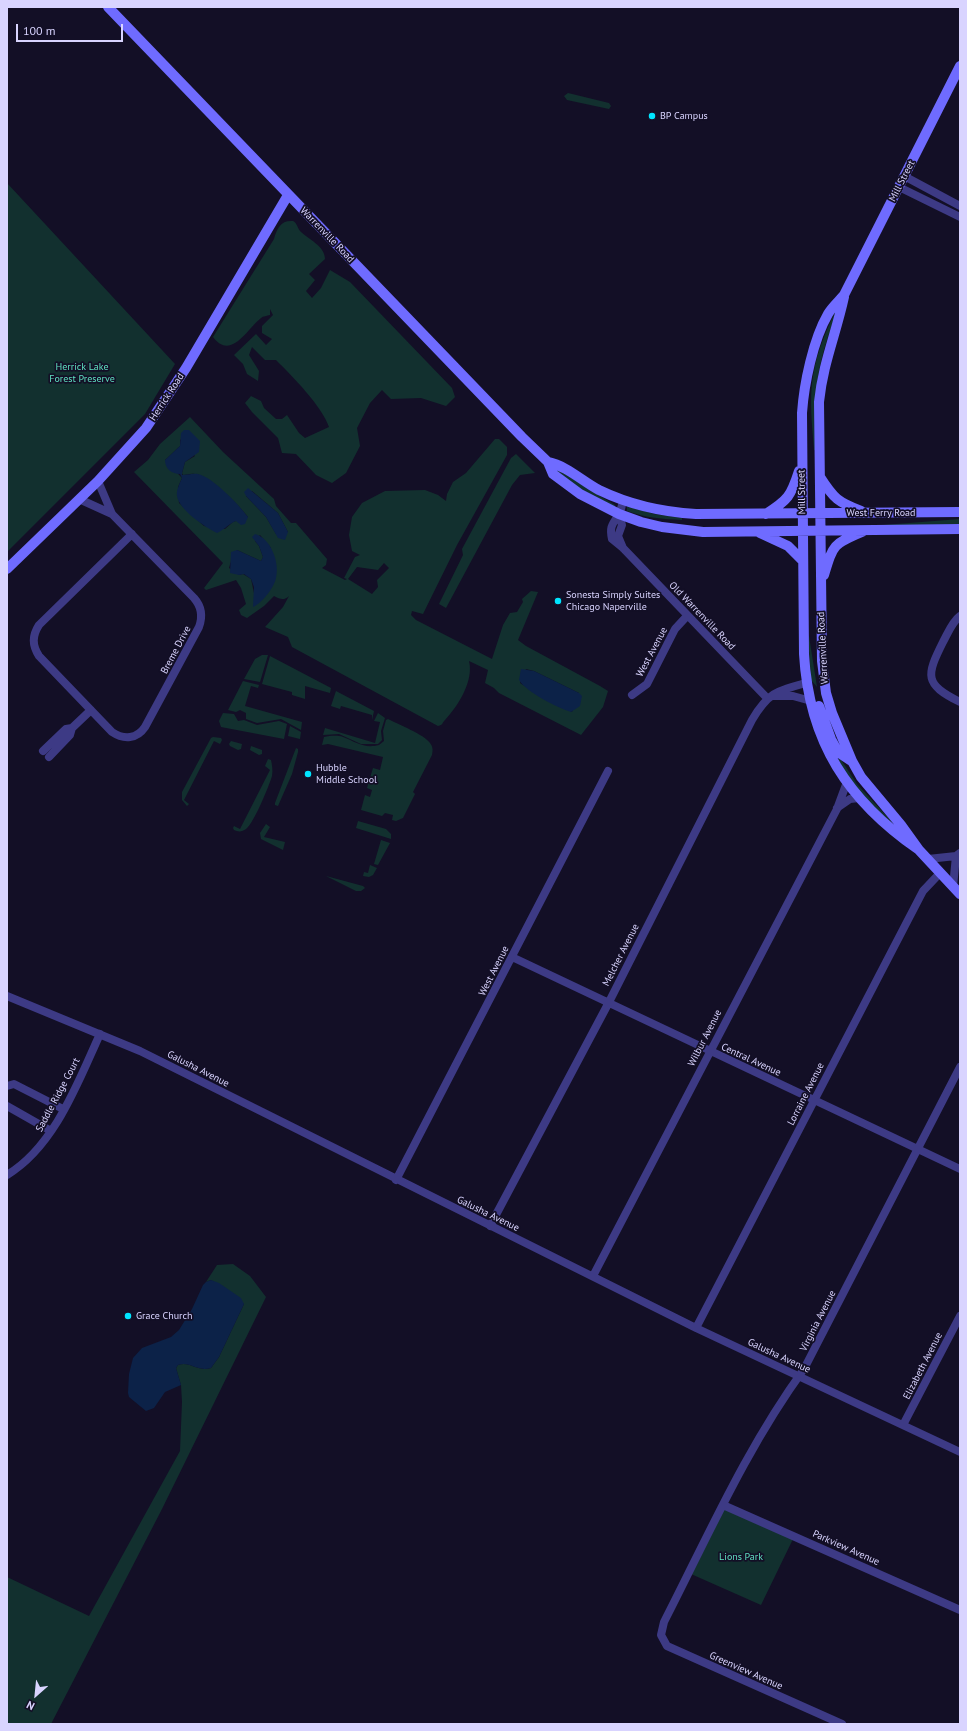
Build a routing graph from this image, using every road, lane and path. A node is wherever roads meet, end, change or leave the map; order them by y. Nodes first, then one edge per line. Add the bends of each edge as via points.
1 (108, 7) edge
2 (960, 66) edge
3 (904, 176) junction
4 (899, 187) junction
5 (288, 195) junction
6 (960, 206) edge
7 (960, 217) edge
8 (844, 295) junction
9 (548, 462) junction
10 (802, 464) junction
11 (820, 475) junction
12 (98, 481) junction
13 (79, 499) junction
14 (623, 501) junction
15 (960, 512) edge
16 (820, 513) junction
17 (865, 513) junction
18 (112, 514) junction
19 (619, 514) junction
20 (766, 514) junction
21 (802, 514) junction
22 (960, 529) edge
23 (803, 530) junction
24 (867, 530) junction
25 (755, 531) junction
26 (820, 531) junction
27 (132, 534) junction
28 (803, 561) junction
29 (7, 569) edge
30 (821, 584) junction
31 (687, 616) junction
32 (960, 616) edge
33 (806, 683) junction
34 (632, 696) dead end
35 (769, 697) junction
36 (811, 701) junction
37 (960, 702) edge
38 (90, 710) junction
39 (46, 754) dead end
40 (852, 761) junction
41 (608, 771) dead end
42 (847, 782) junction
43 (859, 798) junction
44 (837, 808) junction
45 (919, 850) junction
46 (958, 854) edge
47 (928, 859) junction
48 (940, 873) junction
49 (957, 891) edge
50 (512, 957) junction
51 (7, 996) edge
52 (608, 1004) junction
53 (100, 1034) junction
54 (710, 1051) junction
55 (960, 1067) edge
56 (7, 1086) edge
57 (813, 1100) junction
58 (7, 1106) edge
59 (64, 1109) junction
60 (51, 1131) junction
61 (917, 1149) junction
62 (960, 1170) edge
63 (7, 1175) edge
64 (396, 1180) junction
65 (490, 1226) junction
66 (593, 1276) junction
67 (960, 1316) edge
68 (696, 1328) junction
69 (799, 1377) junction
70 (903, 1425) junction
71 (960, 1452) edge
72 (723, 1505) junction
73 (960, 1610) edge
74 (664, 1622) joint
75 (842, 1724) edge

1 - 5 main road, Warrenville Road
2 - 3 main road, Mill Street
3 - 4 main road, Mill Street
3 - 6 street
4 - 7 street
4 - 8 main road, Mill Street
5 - 9 main road, Warrenville Road
5 - 12 main road, Herrick Road via 160,409 140,436
8 - 10 main road, Mill Street via 828,313 807,378 802,413
8 - 11 main road, Mill Street via 821,386
9 - 14 main road, Warrenville Road via 560,464 589,484
9 - 19 main road, Warrenville Road via 553,474 566,485
10 - 20 main road via 791,493
10 - 21 main road, Mill Street
11 - 16 main road, Mill Street
11 - 17 main road via 839,502
12 - 13 main road, Herrick Road
12 - 18 street, Breme Drive
13 - 18 street, Breme Drive
13 - 29 main road, Herrick Road
14 - 19 street
14 - 20 main road, Warrenville Road via 685,514
15 - 17 main road, West Ferry Road
16 - 17 main road, West Ferry Road
16 - 21 main road, West Ferry Road
16 - 26 main road, Mill Street
18 - 27 street, Breme Drive
19 - 25 main road, Warrenville Road via 655,525 691,531
19 - 31 street, Old Warrenville Road via 613,520 611,534 615,543 623,548
20 - 21 main road, Warrenville Road
21 - 23 main road, Mill Street
22 - 24 main road, West Ferry Road
23 - 25 main road, Warrenville Road
23 - 26 main road, Warrenville Road
23 - 28 main road, Warrenville Road
24 - 26 main road, West Ferry Road
24 - 30 main road via 843,540 832,550
25 - 28 main road via 782,542
26 - 30 main road, Warrenville Road
27 - 38 street, Breme Drive via 39,625 34,636 33,645 38,656
27 - 38 street, Breme Drive via 198,602 202,612 201,622 145,727 138,735 129,738 117,736
28 - 33 main road, Warrenville Road
30 - 40 main road, Warrenville Road via 823,676 832,713
31 - 34 street, West Avenue via 675,629 647,684
31 - 35 street, Old Warrenville Road
32 - 37 street via 951,625 930,671 940,692
33 - 35 street via 784,689
33 - 36 main road, Warrenville Road
33 - 40 main road via 815,693 838,752
35 - 36 street via 793,696
35 - 52 street, Melcher Avenue via 752,720
36 - 42 main road, Warrenville Road via 818,729
38 - 39 street via 72,728 66,729
40 - 45 main road, Warrenville Road via 865,782
41 - 50 street, West Avenue
42 - 43 main road, Warrenville Road
42 - 44 street, Wilbur Avenue
43 - 44 street via 850,799
43 - 45 main road, Warrenville Road via 884,824
44 - 54 street, Wilbur Avenue
45 - 47 main road, Warrenville Road
46 - 47 street
46 - 49 street
47 - 48 main road, Warrenville Road
48 - 49 main road, Warrenville Road
48 - 57 street, Lorraine Avenue via 923,891
50 - 52 street, Central Avenue
50 - 64 street, West Avenue
51 - 53 street, Galusha Avenue
52 - 54 street, Central Avenue
52 - 65 street, Melcher Avenue
53 - 59 street, Saddle Ridge Court
53 - 64 street, Galusha Avenue via 140,1051
54 - 57 street, Central Avenue
54 - 66 street, Wilbur Avenue
55 - 61 street, Virginia Avenue
56 - 59 street via 14,1084
57 - 61 street, Central Avenue
57 - 68 street, Lorraine Avenue
58 - 60 street
59 - 60 street, Saddle Ridge Court
60 - 63 street, Saddle Ridge Court via 36,1151
61 - 62 street, Central Avenue
61 - 69 street, Virginia Avenue
64 - 65 street, Galusha Avenue
65 - 66 street, Galusha Avenue
66 - 68 street, Galusha Avenue
67 - 70 street, Elizabeth Avenue
68 - 69 street, Galusha Avenue
69 - 70 street, Galusha Avenue
69 - 72 street, Virginia Avenue via 790,1386 758,1438
70 - 71 street, Galusha Avenue
72 - 73 street, Parkview Avenue
72 - 74 street, Virginia Avenue
74 - 75 street, Greenview Avenue via 661,1635 668,1646

